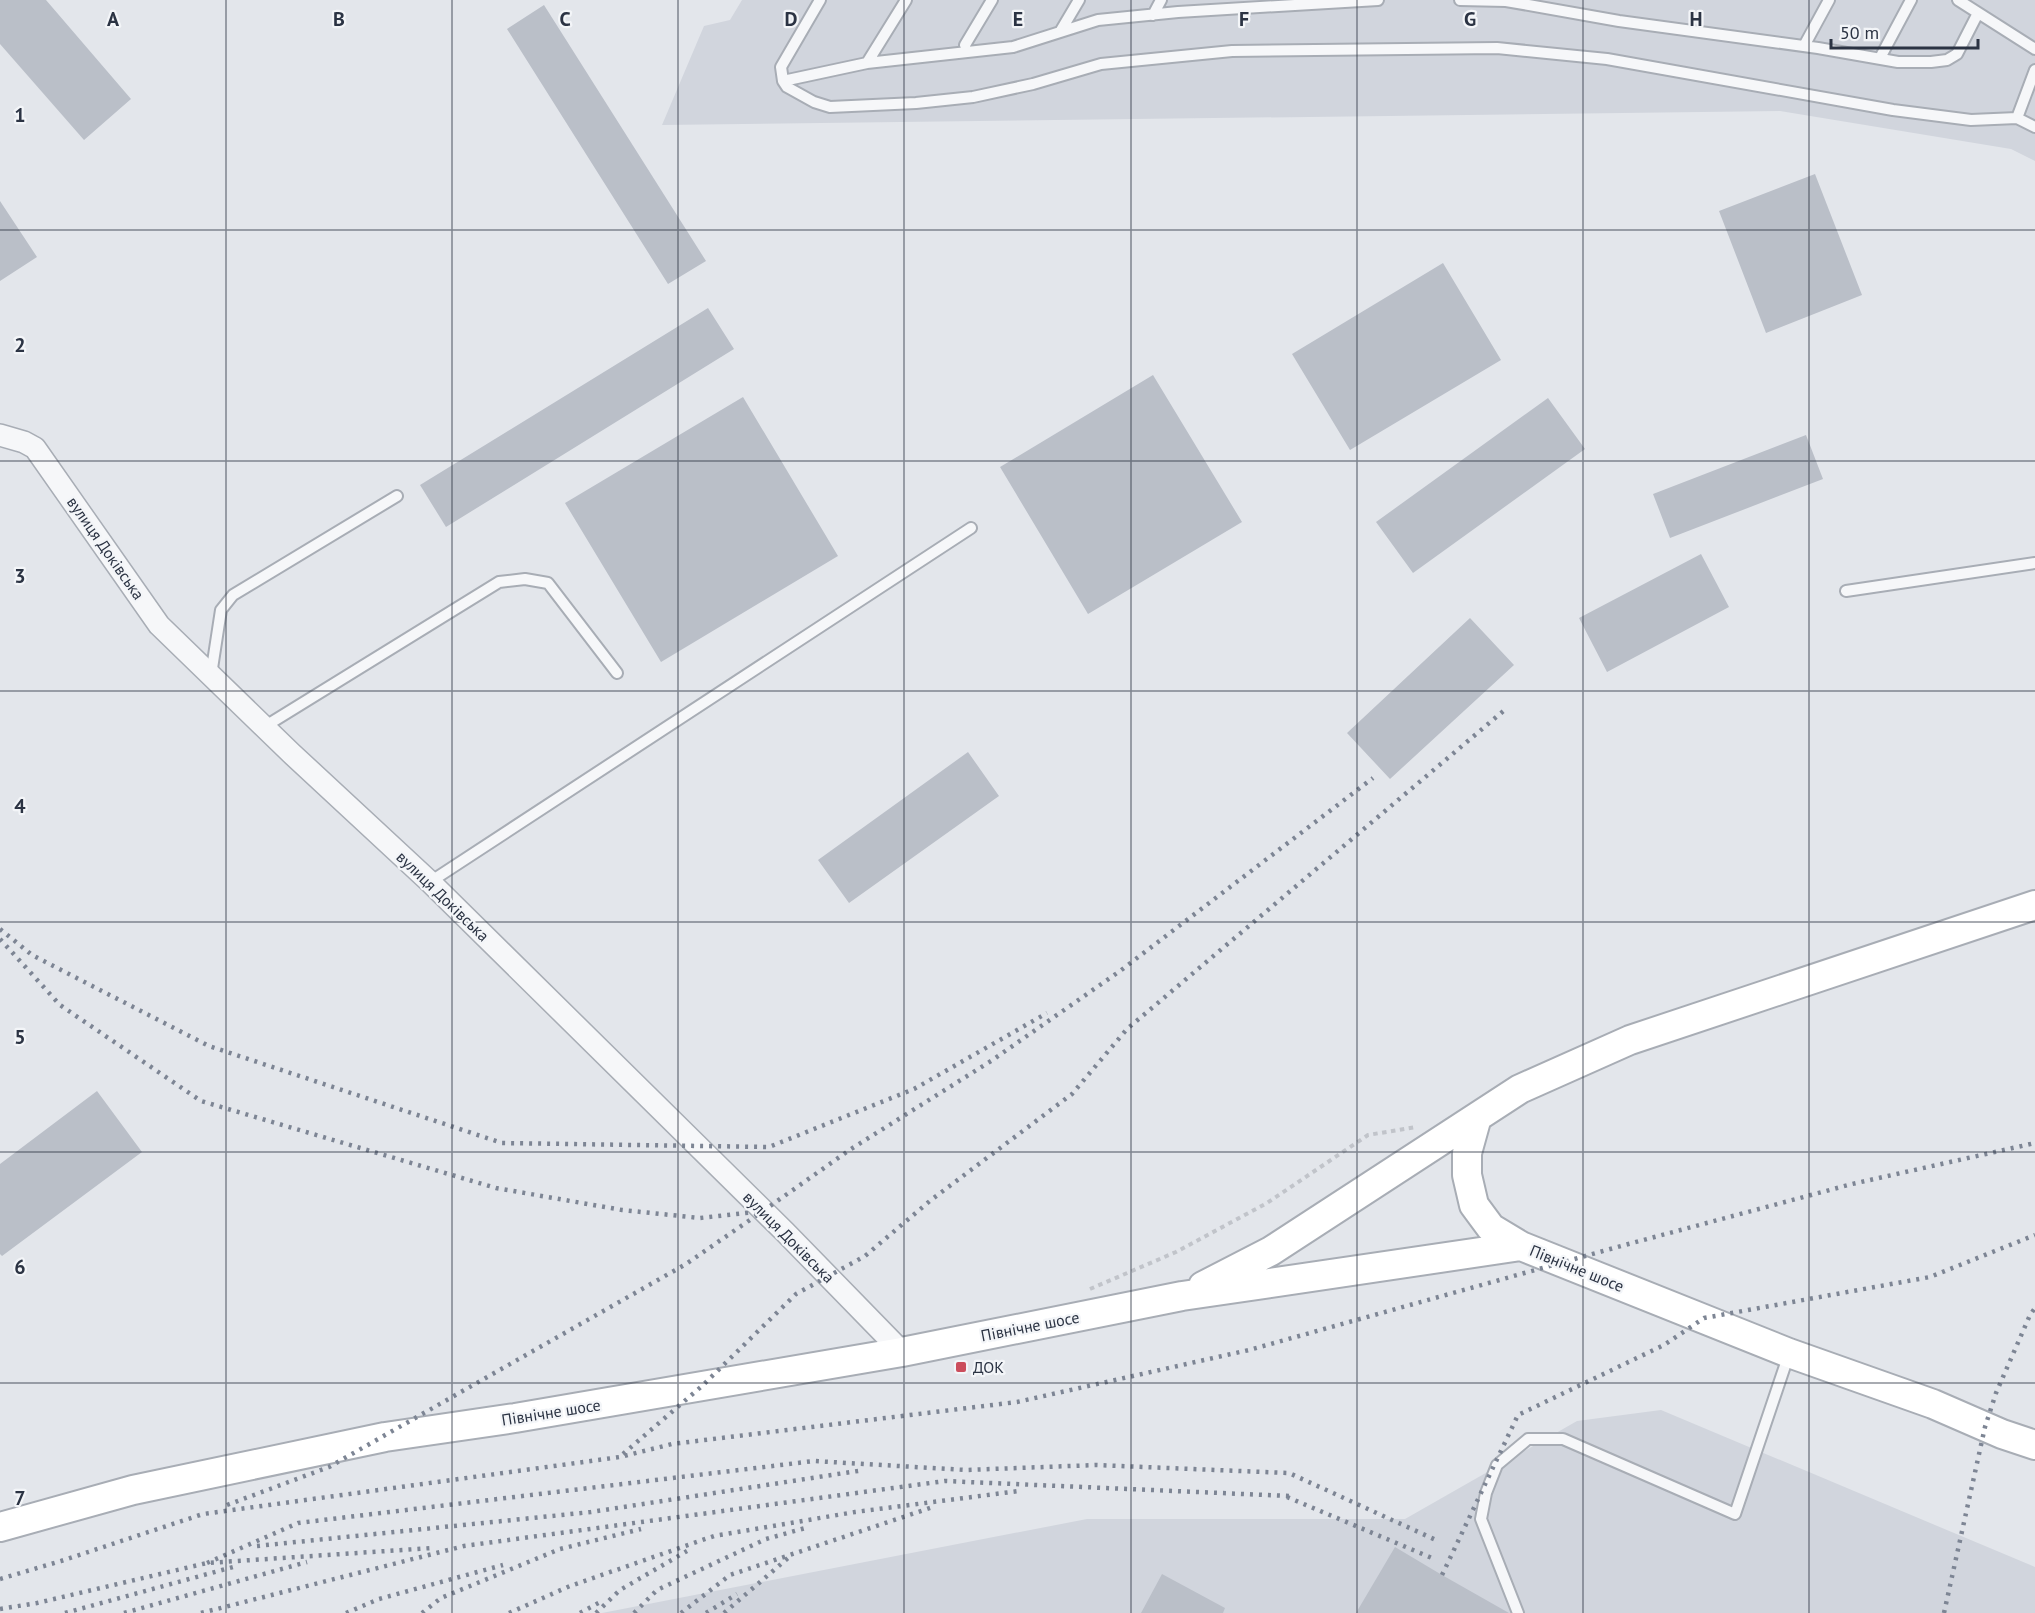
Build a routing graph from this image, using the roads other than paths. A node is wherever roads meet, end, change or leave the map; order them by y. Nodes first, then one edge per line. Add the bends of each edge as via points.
1 (820, 0) edge
2 (906, 0) edge
3 (992, 0) edge
4 (1079, 0) edge
5 (1161, 0) edge
6 (1378, 0) edge
7 (1460, 0) edge
8 (1492, 0) edge
9 (1829, 0) edge
10 (1911, 0) edge
11 (1958, 0) edge
12 (1323, 2) edge
13 (1243, 4) edge
14 (1978, 13) junction
15 (1153, 15) junction
16 (1060, 32) junction
17 (965, 45) dead end
18 (1804, 46) junction
19 (2035, 49) edge
20 (1880, 58) junction
21 (867, 63) junction
22 (2035, 70) edge
23 (783, 81) junction
24 (2017, 118) junction
25 (2035, 127) edge
26 (0, 435) edge
27 (397, 496) dead end
28 (971, 528) dead end
29 (2035, 563) edge
30 (1846, 591) dead end
31 (617, 673) dead end
32 (211, 676) junction
33 (264, 727) junction
34 (430, 882) junction
35 (2035, 905) edge
36 (1477, 1117) junction
37 (1521, 1246) junction
38 (1182, 1296) junction
39 (902, 1352) junction
40 (1789, 1353) junction
41 (2035, 1445) edge
42 (0, 1527) edge
43 (1518, 1613) edge

1 - 23 lane via 781,67
2 - 21 lane
3 - 17 lane
4 - 16 lane
5 - 15 lane
6 - 12 lane
7 - 8 lane
8 - 18 lane
9 - 18 lane
10 - 20 lane
11 - 14 lane
12 - 13 lane
13 - 15 lane
14 - 19 lane
14 - 20 lane via 1956,54 1947,60 1898,62
15 - 16 lane via 1098,20
16 - 21 lane via 1013,47
18 - 20 lane
21 - 23 lane
22 - 24 lane
23 - 24 lane via 814,102 852,106 973,97 1101,64 1232,51 1497,48 1607,59 1893,110 1971,120
24 - 25 lane
26 - 32 street, вулиця Доківська via 35,448 159,625
27 - 32 lane via 233,595 221,610
28 - 34 lane
29 - 30 lane
31 - 33 lane via 548,583 525,579 499,582
32 - 33 street, вулиця Доківська
33 - 34 street, вулиця Доківська
34 - 39 street, вулиця Доківська
35 - 36 main road via 1630,1040 1520,1089
36 - 37 main road via 1467,1153 1474,1204 1491,1228
36 - 38 main road via 1271,1251
37 - 38 main road, Північне шосе
37 - 40 main road, Північне шосе
38 - 39 main road, Північне шосе
39 - 42 main road, Північне шосе via 385,1437 133,1490
40 - 41 main road, Північне шосе
40 - 43 lane via 1735,1514 1563,1439 1528,1439 1497,1465 1481,1519

